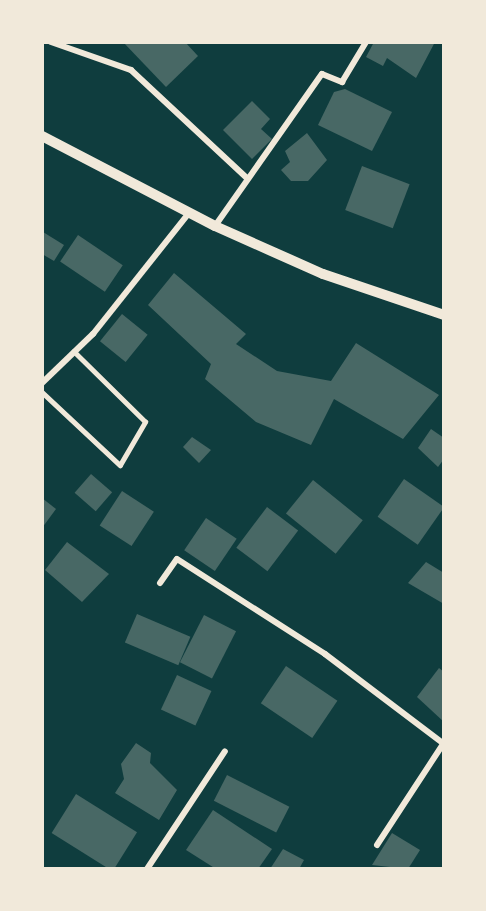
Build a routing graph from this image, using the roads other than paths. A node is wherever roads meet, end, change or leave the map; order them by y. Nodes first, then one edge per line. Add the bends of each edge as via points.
1 (51, 42) edge
2 (366, 42) edge
3 (42, 136) edge
4 (247, 178) junction
5 (188, 214) junction
6 (215, 226) junction
7 (444, 315) edge
8 (74, 352) junction
9 (42, 383) edge
10 (42, 392) edge
11 (160, 583) dead end
12 (444, 744) edge
13 (225, 751) dead end
14 (377, 845) dead end
15 (147, 869) edge

1 - 4 street via 130,70
2 - 4 street via 342,82 322,74
3 - 5 street
4 - 6 street
5 - 6 street
5 - 8 street
6 - 7 street via 323,274
8 - 9 street
8 - 10 lane via 146,422 120,465
11 - 12 street via 177,559 325,654
12 - 14 street
13 - 15 street

